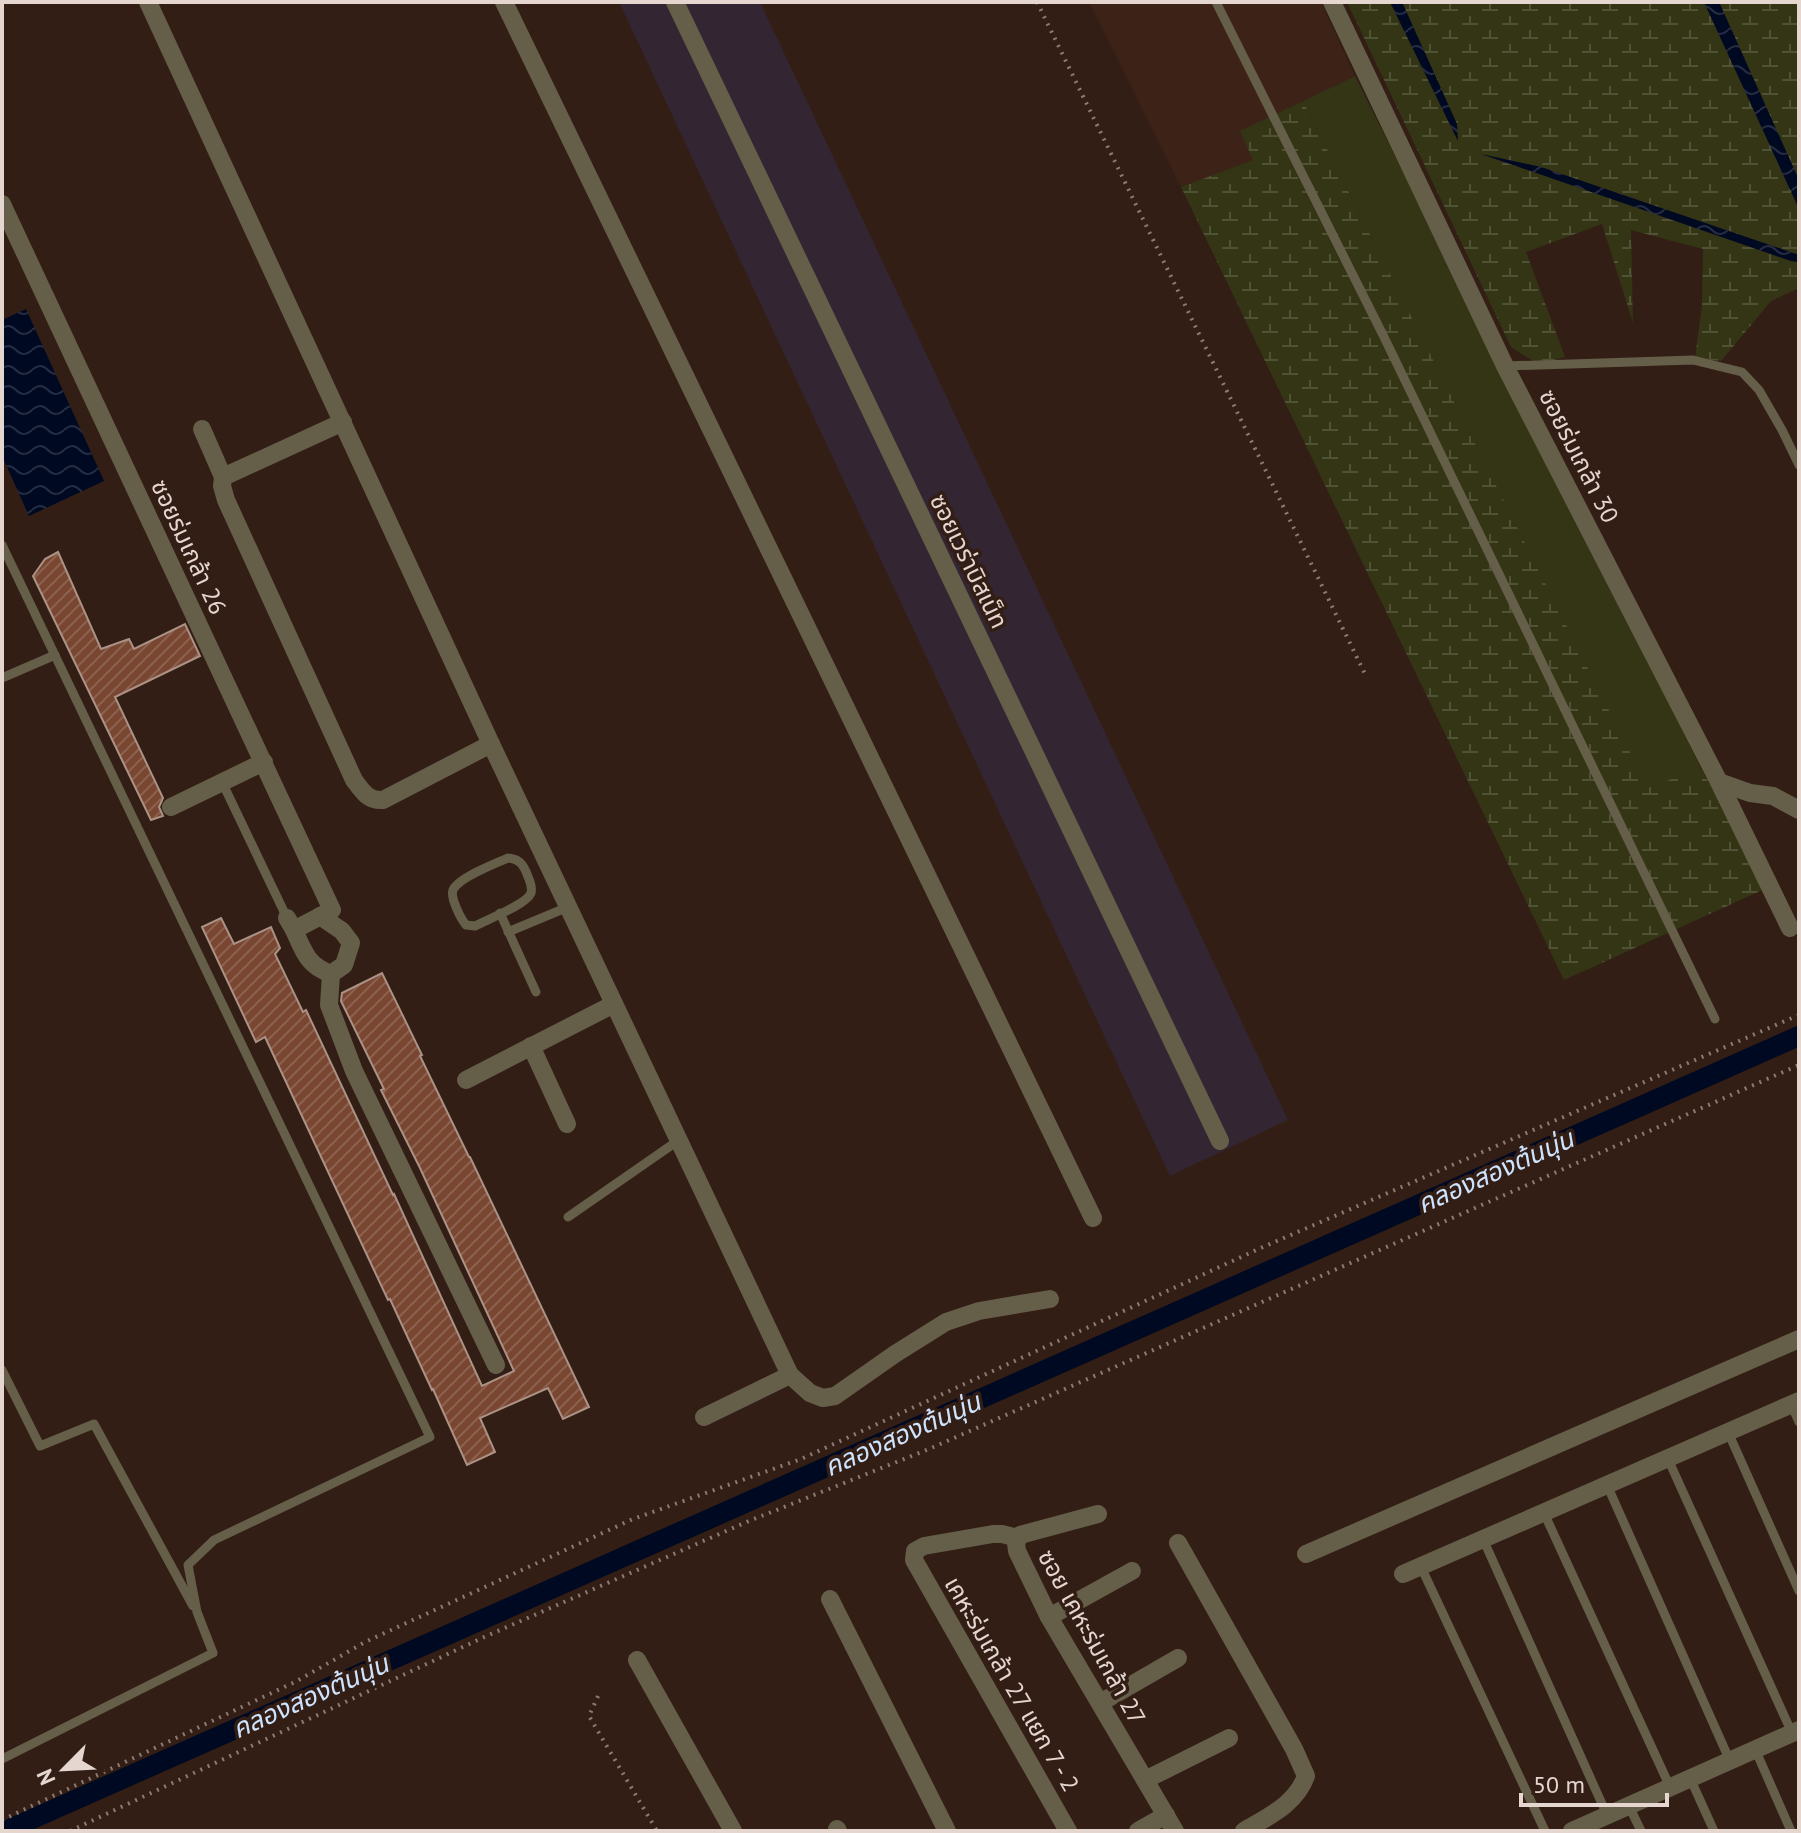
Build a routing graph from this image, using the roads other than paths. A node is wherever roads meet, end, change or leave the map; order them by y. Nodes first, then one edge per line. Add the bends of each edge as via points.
1 (148, 2) edge
2 (504, 2) edge
3 (675, 2) edge
4 (1216, 2) edge
5 (1332, 2) edge
6 (2, 204) edge
7 (1505, 366) junction
8 (343, 422) junction
9 (202, 429) dead end
10 (1799, 465) edge
11 (223, 477) junction
12 (2, 545) edge
13 (55, 655) junction
14 (2, 678) edge
15 (491, 744) junction
16 (264, 762) junction
17 (222, 782) junction
18 (1719, 782) junction
19 (171, 807) dead end
20 (1799, 810) edge
21 (568, 907) junction
22 (326, 913) junction
23 (500, 913) junction
24 (290, 924) junction
25 (1790, 928) dead end
26 (508, 932) junction
27 (331, 974) junction
28 (536, 992) dead end
29 (614, 1004) junction
30 (1715, 1019) dead end
31 (531, 1046) junction
32 (466, 1080) dead end
33 (567, 1124) dead end
34 (679, 1140) junction
35 (1220, 1141) dead end
36 (568, 1217) dead end
37 (1093, 1218) dead end
38 (1050, 1299) dead end
39 (1799, 1339) edge
40 (496, 1365) dead end
41 (2, 1370) edge
42 (790, 1375) junction
43 (1796, 1409) edge
44 (704, 1417) dead end
45 (1728, 1432) junction
46 (1668, 1459) junction
47 (1607, 1485) junction
48 (1544, 1513) junction
49 (1098, 1514) dead end
50 (1018, 1538) junction
51 (1483, 1539) junction
52 (1178, 1543) dead end
53 (1306, 1554) dead end
54 (1421, 1567) junction
55 (1132, 1571) dead end
56 (1403, 1574) dead end
57 (1799, 1591) edge
58 (830, 1599) dead end
59 (197, 1612) junction
60 (1049, 1617) junction
61 (1178, 1658) dead end
62 (637, 1660) dead end
63 (1100, 1703) junction
64 (1795, 1732) edge
65 (1229, 1738) dead end
66 (1755, 1749) junction
67 (2, 1759) edge
68 (1730, 1761) junction
69 (1690, 1778) junction
70 (1145, 1780) junction
71 (1670, 1787) junction
72 (1629, 1806) junction
73 (1607, 1815) junction
74 (1171, 1823) edge
75 (733, 1831) edge
76 (947, 1831) edge
77 (1068, 1831) edge
78 (1138, 1831) edge
79 (1244, 1831) edge
80 (1545, 1831) edge
81 (1572, 1831) edge
82 (1641, 1831) edge
83 (1714, 1831) edge
84 (1791, 1831) edge

1 - 8 street
2 - 37 street
3 - 35 street, ซอยเวร่าบิสเน็ท
4 - 30 lane
5 - 7 street, ซอยร่มเกล้า 30
6 - 16 street, ซอยร่มเกล้า 26
7 - 10 lane via 1693,360 1742,372 1759,390
7 - 18 street, ซอยร่มเกล้า 30
8 - 11 street
8 - 15 street
9 - 11 street
11 - 15 street via 226,500 364,794 383,800
12 - 13 lane
13 - 14 lane
13 - 59 lane via 430,1437 214,1540 188,1565
15 - 21 street
16 - 17 street
16 - 22 street, ซอยร่มเกล้า 26
17 - 19 street
17 - 24 lane
18 - 20 street via 1773,796
18 - 25 street, ซอยร่มเกล้า 30
21 - 26 lane
21 - 29 street
22 - 24 street
22 - 27 street via 351,943 344,965
23 - 23 lane via 466,925 453,890 462,880 514,858 524,868 531,893
23 - 26 lane
24 - 27 street via 306,958
26 - 28 lane
27 - 40 street via 329,1005 354,1071
29 - 31 street
29 - 34 street
31 - 32 street
31 - 33 street
34 - 36 lane
34 - 42 street
38 - 42 street via 946,1322 835,1396 810,1393
39 - 53 street
41 - 59 lane via 40,1446 94,1424
42 - 44 street
43 - 45 street
45 - 46 street
45 - 57 lane
46 - 47 street
46 - 64 lane
47 - 48 street
47 - 68 lane
48 - 51 street
48 - 71 lane
49 - 50 street, ซอย เคหะร่มเกล้า 27
50 - 60 street, ซอย เคหะร่มเกล้า 27 via 1020,1559
50 - 77 street, เคหะร่มเกล้า 27 แยก 7 - 2 via 993,1534 924,1546 915,1551 914,1560
51 - 54 street
51 - 73 lane
52 - 79 street via 1306,1776 1288,1802
54 - 56 street
54 - 80 lane
55 - 60 street
58 - 76 street
59 - 67 lane via 213,1653
60 - 63 street, ซอย เคหะร่มเกล้า 27
61 - 63 street
62 - 75 street
63 - 70 street, ซอย เคหะร่มเกล้า 27
64 - 66 street
65 - 70 street
66 - 68 street
66 - 84 lane
68 - 69 street
69 - 71 street
69 - 83 lane
70 - 74 street, ซอย เคหะร่มเกล้า 27
71 - 72 street
72 - 73 street
72 - 82 lane
73 - 81 street
74 - 78 street

